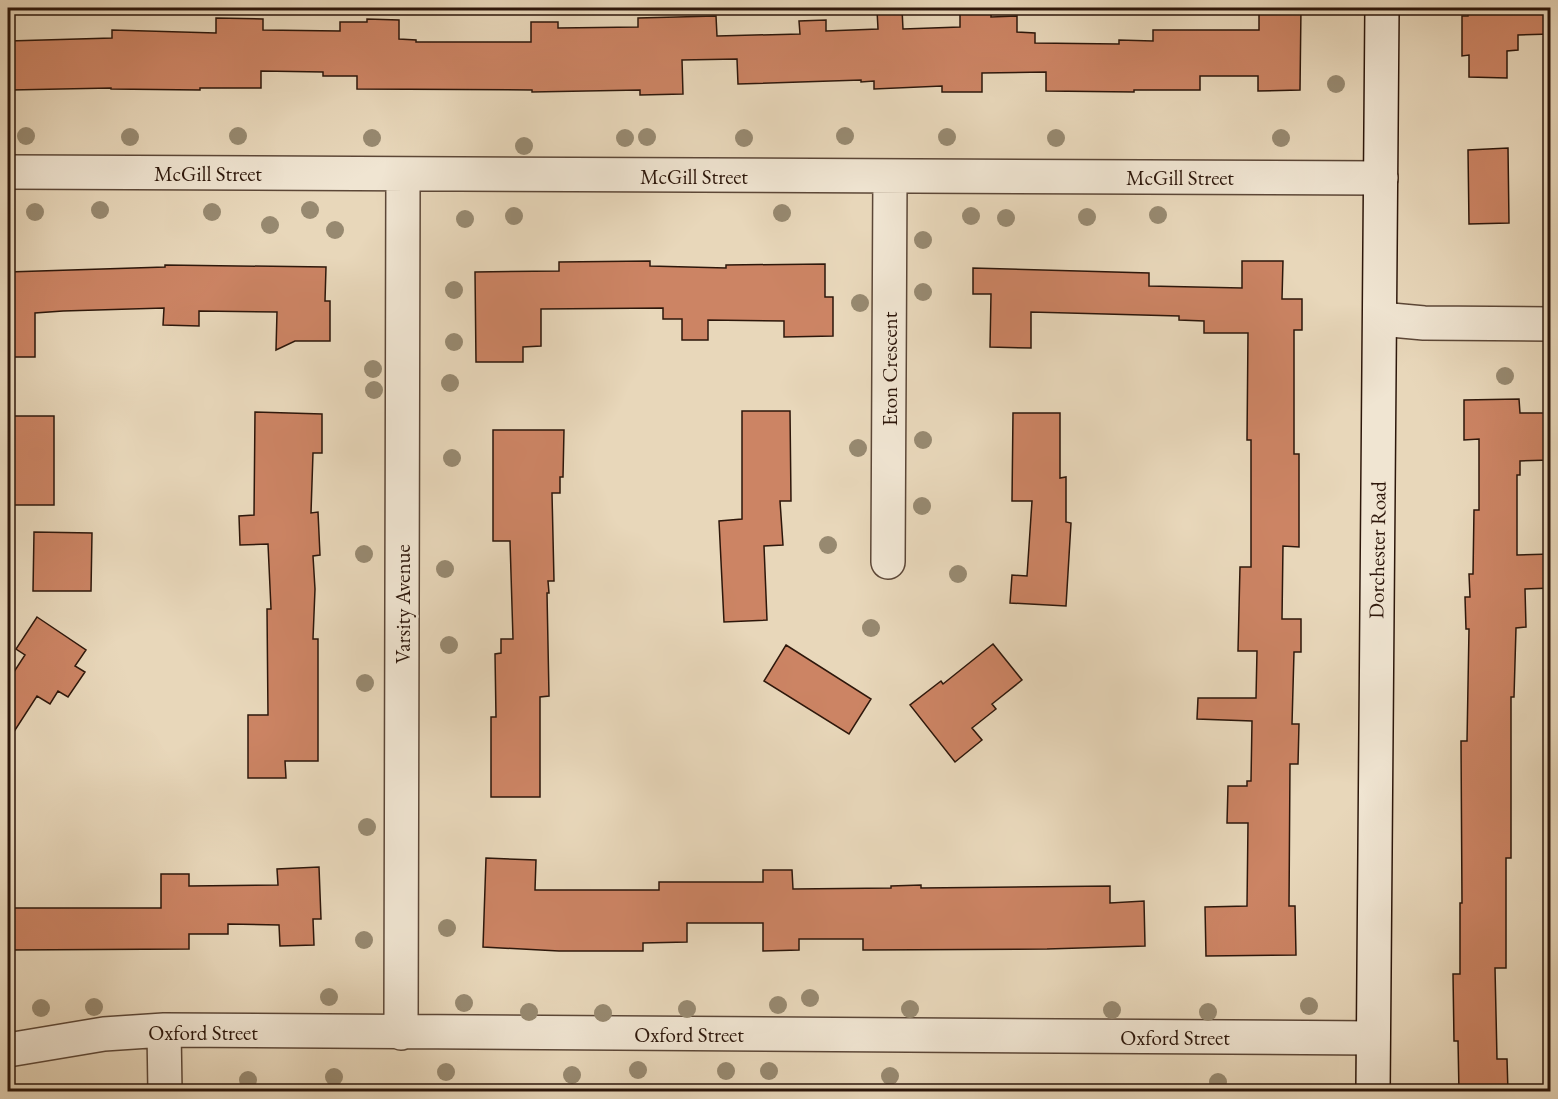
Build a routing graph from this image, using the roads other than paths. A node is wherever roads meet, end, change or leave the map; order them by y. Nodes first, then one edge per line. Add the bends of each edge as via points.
1 (1382, 8) edge
2 (8, 172) edge
3 (403, 175) junction
4 (890, 177) junction
5 (1381, 178) junction
6 (1380, 320) junction
7 (1551, 324) edge
8 (888, 562) dead end
9 (164, 1030) junction
10 (401, 1033) junction
11 (1373, 1038) junction
12 (8, 1050) edge
13 (165, 1092) edge
14 (1373, 1092) edge

1 - 5 street, Dorchester Road
2 - 3 street, McGill Street
3 - 4 street, McGill Street
3 - 10 street, Varsity Avenue
4 - 5 street, McGill Street
4 - 8 street, Eton Crescent
5 - 6 street, Dorchester Road
6 - 7 street
6 - 11 street, Dorchester Road
9 - 10 street, Oxford Street
9 - 12 street, Oxford Street via 104,1034
9 - 13 street
10 - 11 street, Oxford Street
11 - 14 street, Dorchester Road

